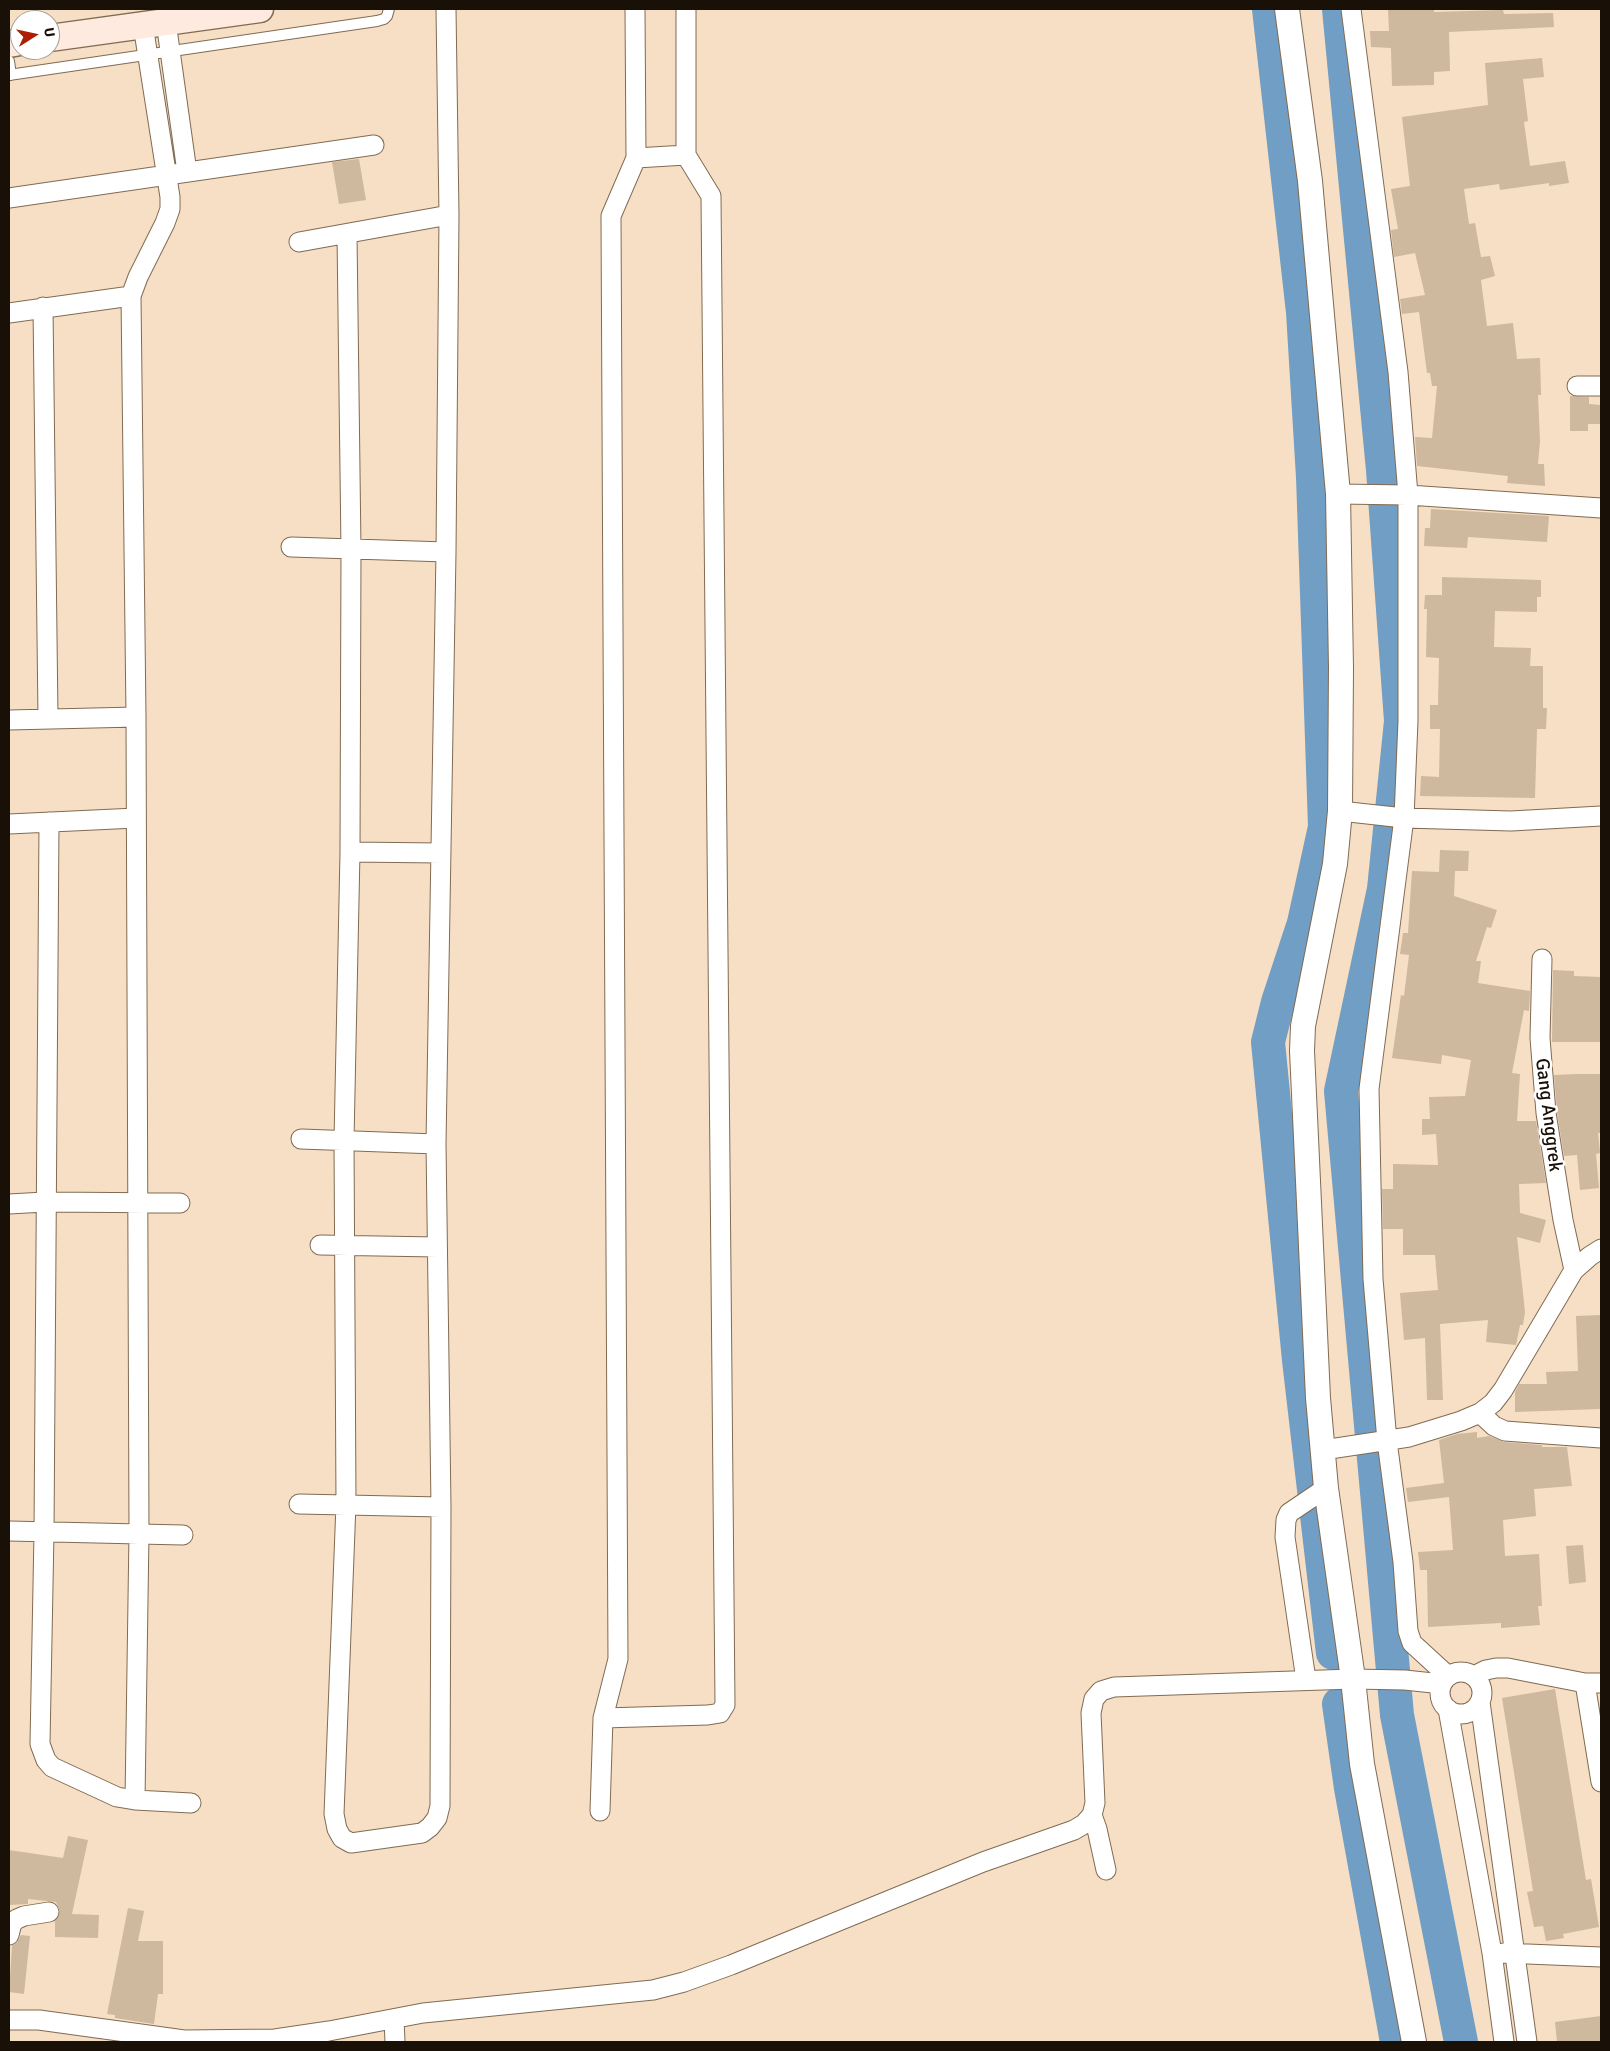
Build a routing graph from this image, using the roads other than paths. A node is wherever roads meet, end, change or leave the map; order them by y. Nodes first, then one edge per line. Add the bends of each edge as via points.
1 (260, 9) edge
2 (389, 9) edge
3 (446, 9) edge
4 (635, 9) edge
5 (686, 9) edge
6 (1287, 9) edge
7 (1351, 9) edge
8 (154, 23) junction
9 (60, 37) edge
10 (170, 52) junction
11 (148, 55) junction
12 (9, 61) edge
13 (10, 75) edge
14 (374, 145) dead end
15 (686, 155) junction
16 (636, 158) junction
17 (188, 172) junction
18 (167, 175) junction
19 (9, 198) edge
20 (449, 215) junction
21 (347, 234) junction
22 (299, 242) dead end
23 (131, 296) junction
24 (44, 307) junction
25 (9, 313) edge
26 (1578, 386) dead end
27 (1601, 386) edge
28 (1348, 494) junction
29 (1403, 494) junction
30 (1601, 508) edge
31 (291, 547) dead end
32 (352, 550) junction
33 (446, 552) junction
34 (136, 717) junction
35 (48, 718) junction
36 (9, 720) edge
37 (1340, 811) junction
38 (1601, 816) edge
39 (136, 818) junction
40 (1399, 818) junction
41 (49, 822) junction
42 (9, 824) edge
43 (350, 852) junction
44 (442, 853) junction
45 (1542, 959) dead end
46 (301, 1139) dead end
47 (344, 1140) junction
48 (436, 1144) junction
49 (45, 1202) junction
50 (137, 1203) junction
51 (180, 1203) dead end
52 (9, 1204) edge
53 (346, 1244) junction
54 (320, 1245) dead end
55 (437, 1247) junction
56 (1601, 1249) edge
57 (1574, 1270) junction
58 (1480, 1413) junction
59 (1601, 1438) edge
60 (1381, 1442) junction
61 (1333, 1449) junction
62 (1318, 1493) junction
63 (299, 1504) dead end
64 (346, 1504) junction
65 (441, 1507) junction
66 (9, 1532) edge
67 (44, 1532) junction
68 (139, 1533) junction
69 (183, 1535) dead end
70 (1474, 1676) junction
71 (1361, 1679) junction
72 (1306, 1680) junction
73 (1445, 1680) junction
74 (1593, 1683) edge
75 (1480, 1702) junction
76 (1448, 1709) junction
77 (603, 1718) junction
78 (1601, 1782) edge
79 (135, 1800) junction
80 (191, 1803) dead end
81 (600, 1811) dead end
82 (1092, 1815) junction
83 (1106, 1870) dead end
84 (49, 1912) dead end
85 (9, 1935) edge
86 (1492, 1953) junction
87 (1515, 1954) junction
88 (1601, 1957) edge
89 (394, 2019) junction
90 (9, 2020) edge
91 (395, 2042) edge
92 (1414, 2042) edge
93 (1504, 2042) edge
94 (1527, 2042) edge

1 - 8 main road
2 - 10 lane via 387,16 377,21
3 - 20 street
4 - 16 street
5 - 15 street
6 - 28 street
7 - 29 street via 1398,372
8 - 9 main road
8 - 10 street
8 - 11 street
10 - 11 lane
10 - 17 street
11 - 13 lane
11 - 18 street
12 - 13 lane
14 - 17 street
15 - 16 street
15 - 77 street via 711,196 725,1705 720,1712 708,1715
16 - 77 street via 612,216 618,1659
17 - 18 street
18 - 19 street
18 - 23 street via 170,209
20 - 21 street
20 - 33 street
21 - 22 street
21 - 32 street
23 - 24 street
23 - 34 street
24 - 25 street
24 - 35 street
26 - 27 street
28 - 29 street
28 - 37 street
29 - 30 street
29 - 40 street via 1408,721
31 - 32 street
32 - 33 street
32 - 43 street
33 - 44 street
34 - 35 street
34 - 39 street
35 - 36 street
37 - 40 street
37 - 61 street via 1335,864 1303,1026 1302,1050 1318,1398
38 - 40 street via 1511,821
39 - 41 street
39 - 50 street
40 - 60 street via 1369,1089
41 - 42 street
41 - 49 street
43 - 44 street
43 - 47 street
44 - 48 street
45 - 57 street, Gang Anggrek via 1542,1079 1563,1220
46 - 47 street
47 - 48 street
47 - 53 street
48 - 55 street
49 - 50 street
49 - 52 street
49 - 67 street
50 - 51 street
50 - 68 street
53 - 54 street
53 - 55 street
53 - 64 street
55 - 65 street
56 - 57 street
57 - 58 street via 1503,1390
58 - 59 street via 1505,1431
58 - 60 street via 1430,1432
60 - 61 street
60 - 73 street via 1403,1562 1410,1639
61 - 62 street
62 - 71 street
62 - 72 street via 1289,1513 1286,1520 1285,1538
63 - 64 street
64 - 65 street
64 - 65 street via 334,1814 342,1838 352,1843 422,1834 437,1818 440,1806
66 - 67 street
67 - 68 street
67 - 79 street via 40,1744 52,1767 117,1797
68 - 69 street
68 - 79 street
70 - 73 street via 1461,1672
70 - 74 street via 1496,1668 1508,1668
70 - 75 street via 1482,1688
71 - 72 street
71 - 73 street
71 - 92 street via 1362,1764
72 - 82 street via 1114,1687 1101,1691 1094,1699 1091,1713 1095,1803
73 - 76 street via 1441,1698
74 - 78 street
75 - 76 street via 1466,1714
75 - 87 street
76 - 86 street
77 - 81 street
79 - 80 street
82 - 83 street
82 - 89 street via 1074,1830 983,1862 684,1982 653,1990 423,2013
84 - 85 street via 17,1919
86 - 87 street
86 - 93 street
87 - 88 street
87 - 94 street
89 - 90 street via 275,2039 243,2040 184,2040 39,2020
89 - 91 street

